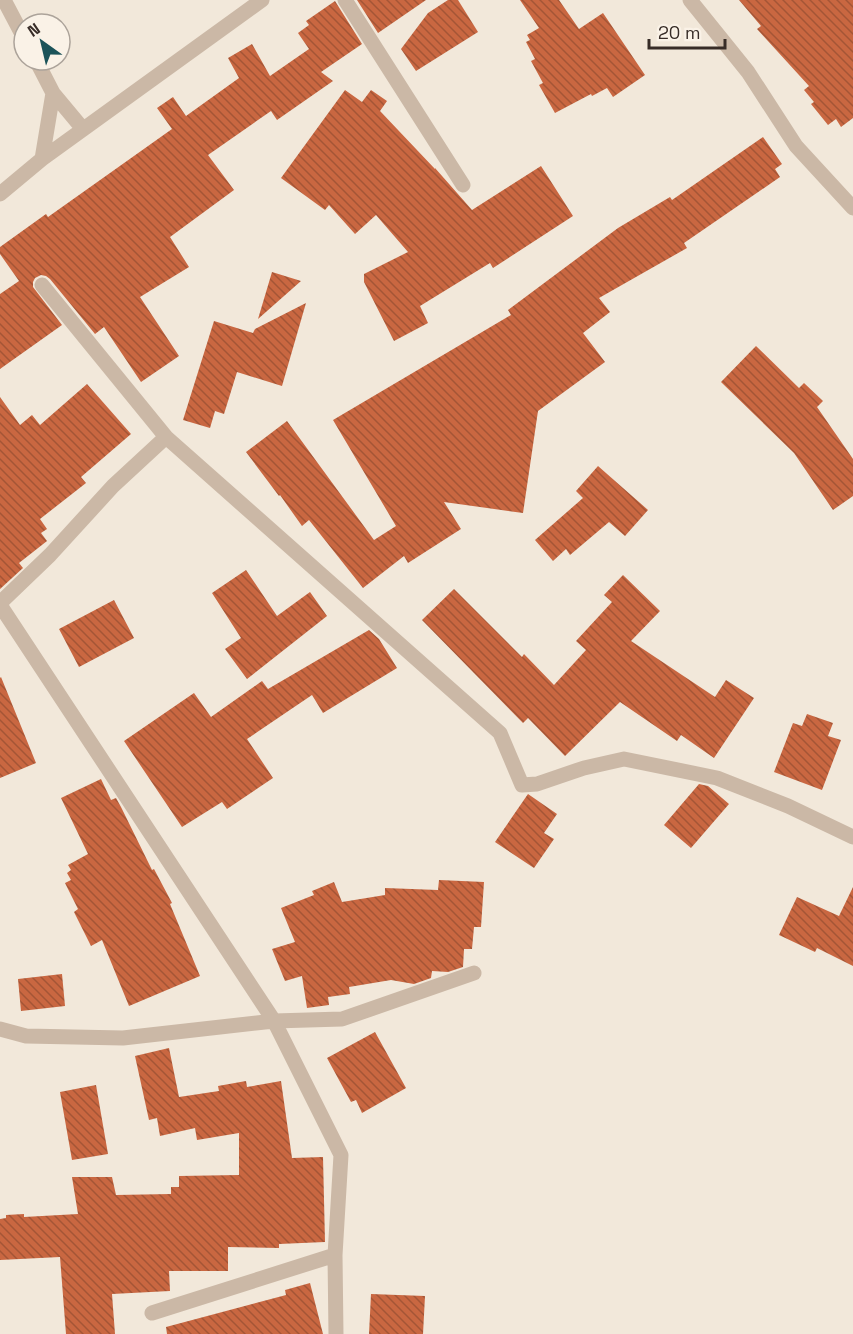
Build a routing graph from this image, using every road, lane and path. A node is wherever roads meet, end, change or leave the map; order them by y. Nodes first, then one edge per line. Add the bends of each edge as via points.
1 (4, 0) edge
2 (262, 0) edge
3 (345, 0) edge
4 (690, 0) edge
5 (12, 15) edge
6 (42, 72) edge
7 (53, 93) junction
8 (83, 129) junction
9 (42, 159) junction
10 (464, 185) dead end
11 (0, 194) edge
12 (853, 208) edge
13 (42, 285) dead end
14 (166, 437) junction
15 (0, 604) edge
16 (853, 837) edge
17 (474, 973) dead end
18 (274, 1021) junction
19 (0, 1029) edge
20 (336, 1255) junction
21 (152, 1313) dead end
22 (336, 1334) edge

1 - 5 street
2 - 8 street
3 - 10 street
4 - 12 street via 748,72 796,146
6 - 7 street
7 - 8 street
7 - 9 street
8 - 9 street
9 - 11 street
13 - 14 street
14 - 15 street via 113,486
14 - 16 street via 500,733 522,785 624,759 717,778
15 - 18 street
17 - 18 street via 342,1019
18 - 19 street via 123,1038 26,1036
18 - 20 street via 341,1155
20 - 21 street
20 - 22 street

